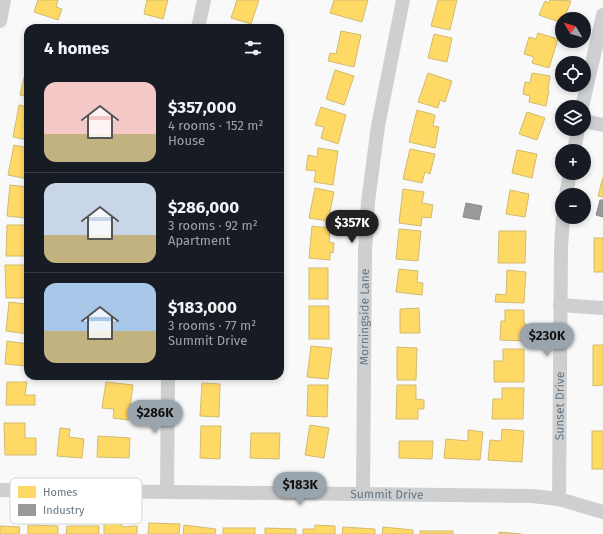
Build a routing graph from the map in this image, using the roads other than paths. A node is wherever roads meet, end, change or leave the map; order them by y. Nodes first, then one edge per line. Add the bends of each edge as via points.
1 (4, 0) edge
2 (204, 0) edge
3 (403, 0) edge
4 (603, 16) edge
5 (0, 20) edge
6 (199, 24) edge
7 (584, 100) edge
8 (591, 122) edge
9 (603, 125) edge
10 (563, 224) edge
11 (560, 305) junction
12 (603, 308) edge
13 (168, 380) edge
14 (0, 490) edge
15 (10, 490) edge
16 (142, 492) edge
17 (167, 492) junction
18 (363, 494) junction
19 (559, 499) junction
20 (603, 512) edge

1 - 5 street
2 - 6 street
3 - 18 street, Morningside Lane via 376,140 368,202 365,250
4 - 7 street
8 - 9 street
10 - 11 street, Sunset Drive
11 - 12 street
11 - 19 street, Sunset Drive
13 - 17 street
14 - 15 street, Summit Drive
16 - 17 street, Summit Drive
17 - 18 street, Summit Drive
18 - 19 street, Summit Drive via 532,496
19 - 20 street, Summit Drive

